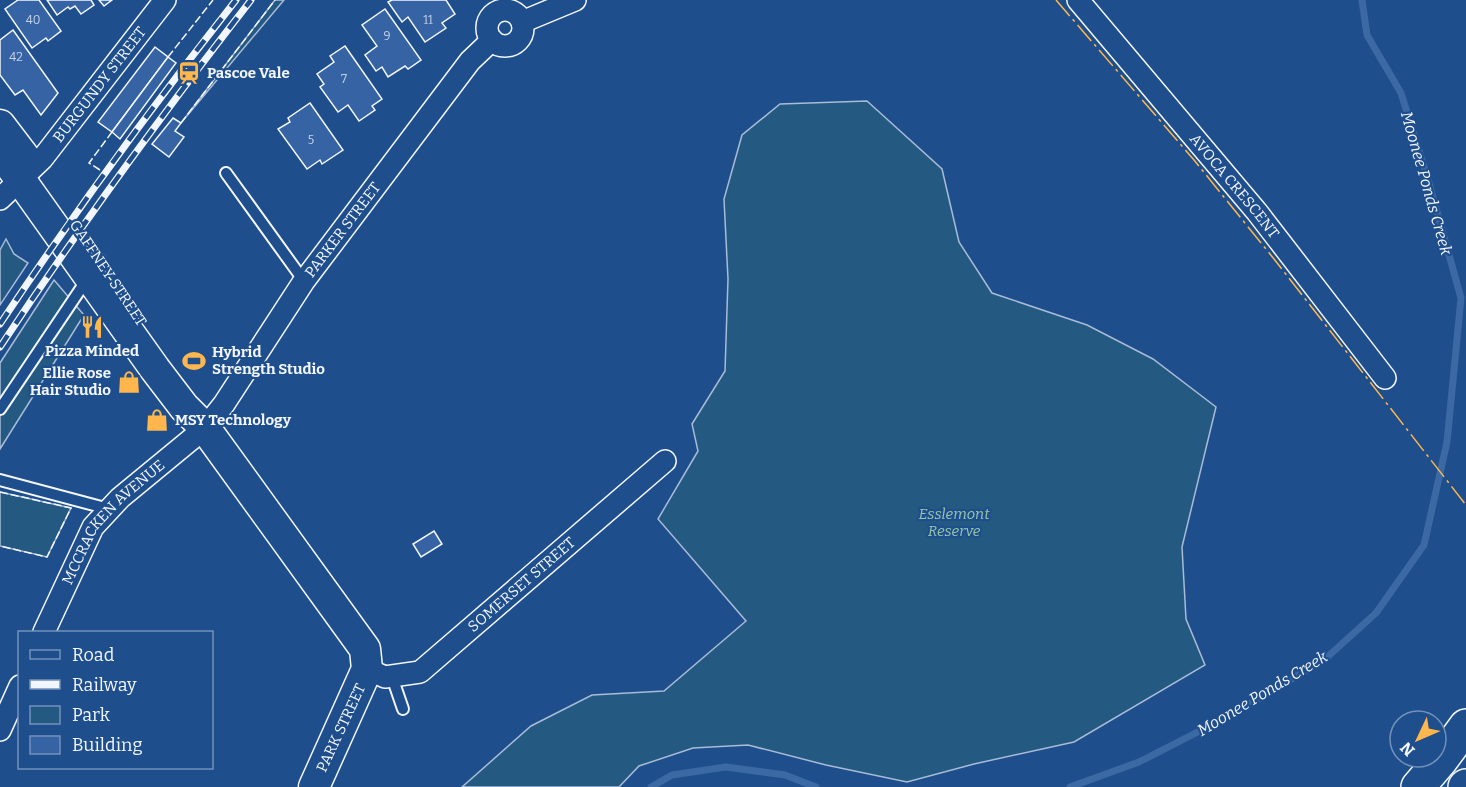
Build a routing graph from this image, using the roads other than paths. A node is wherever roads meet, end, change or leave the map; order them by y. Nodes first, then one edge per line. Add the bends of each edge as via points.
1 (165, 0) edge
2 (575, 0) edge
3 (1078, 0) edge
4 (494, 6) edge
5 (522, 22) junction
6 (492, 40) junction
7 (0, 125) edge
8 (0, 151) edge
9 (226, 173) dead end
10 (18, 182) edge
11 (94, 268) junction
12 (304, 280) junction
13 (1385, 378) dead end
14 (0, 409) edge
15 (205, 428) junction
16 (665, 461) dead end
17 (0, 480) edge
18 (109, 509) junction
19 (45, 631) edge
20 (380, 673) junction
21 (18, 690) edge
22 (403, 709) dead end
23 (1466, 726) edge
24 (0, 730) edge
25 (314, 787) edge
26 (1418, 787) edge

1 - 10 street, BURGUNDY STREET via 42,159
2 - 5 street
3 - 13 street, AVOCA CRESCENT via 1257,212
4 - 5 street via 515,13
4 - 6 street via 487,24
5 - 6 street via 522,34 514,44 502,46
6 - 12 street, PARKER STREET via 470,61
7 - 10 main road, GAFFNEY STREET
8 - 10 main road, GAFFNEY STREET
9 - 12 lane
10 - 11 main road, GAFFNEY STREET
11 - 14 lane
11 - 15 main road, GAFFNEY STREET via 185,385
12 - 15 street, PARKER STREET
15 - 18 street, MCCRACKEN AVENUE
15 - 20 main road, GAFFNEY STREET
16 - 20 street, SOMERSET STREET via 420,672
17 - 18 lane
18 - 19 street, MCCRACKEN AVENUE via 93,527
20 - 22 lane
20 - 25 main road, PARK STREET
21 - 24 street
23 - 26 main road

